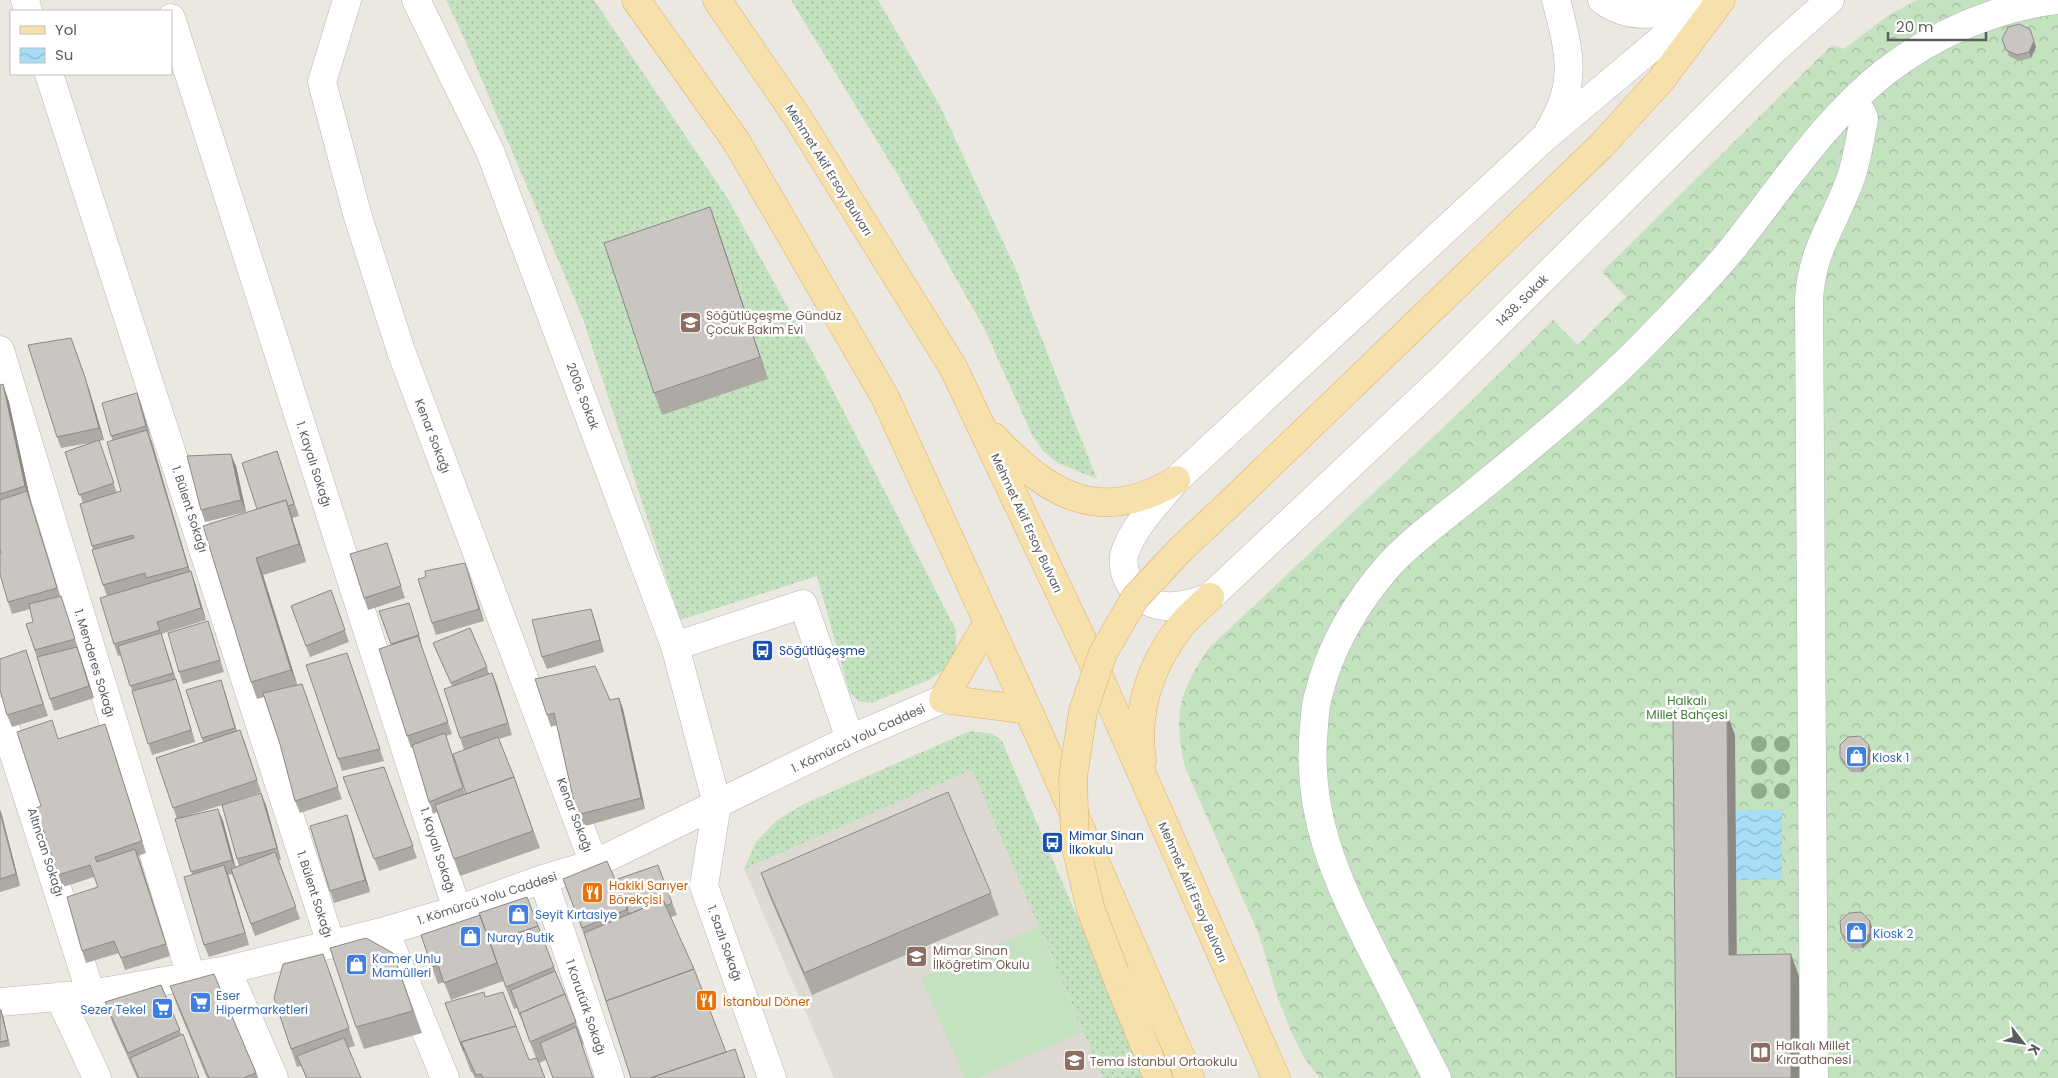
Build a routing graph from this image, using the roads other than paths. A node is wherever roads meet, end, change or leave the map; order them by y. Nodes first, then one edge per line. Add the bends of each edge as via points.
1 (348, 0) edge
2 (416, 0) edge
3 (636, 0) edge
4 (717, 0) edge
5 (1556, 0) edge
6 (1602, 0) edge
7 (1686, 0) edge
8 (1708, 0) edge
9 (1721, 0) edge
10 (1830, 0) edge
11 (2046, 2) edge
12 (172, 21) edge
13 (49, 75) edge
14 (1842, 112) junction
15 (1543, 139) junction
16 (0, 350) edge
17 (974, 412) junction
18 (1176, 480) junction
19 (1210, 597) junction
20 (988, 622) junction
21 (676, 646) junction
22 (943, 699) junction
23 (1028, 710) junction
24 (0, 711) edge
25 (850, 740) junction
26 (1145, 782) junction
27 (717, 804) junction
28 (594, 864) junction
29 (543, 879) junction
30 (457, 910) junction
31 (385, 931) junction
32 (331, 944) junction
33 (227, 970) junction
34 (191, 976) junction
35 (91, 994) junction
36 (60, 996) junction
37 (0, 1002) edge
38 (97, 1078) edge
39 (274, 1078) edge
40 (445, 1078) edge
41 (610, 1078) edge
42 (772, 1078) edge
43 (1158, 1078) edge
44 (1190, 1078) edge
45 (1276, 1078) edge
46 (1437, 1078) edge
47 (1814, 1078) edge

1 - 28 street, Kenar Sokağı via 322,82 358,217 401,351
2 - 21 street, 2006. Sokak via 490,151
3 - 20 main road via 736,141 885,397
4 - 17 main road, Mehmet Akif Ersoy Bulvarı via 798,118 953,367
5 - 15 street via 1568,46 1569,71 1557,118
6 - 7 street via 1637,15 1670,9
8 - 15 street
9 - 43 main road, bridge via 1661,80 1618,128 1181,549 1135,598 1103,652 1083,711 1073,777 1075,843 1091,910
10 - 19 street, 1438. Sokak via 1776,48 1442,379
11 - 14 street via 1977,20 1929,43 1883,73
12 - 30 street, 1. Kayalı Sokağı
13 - 32 street, 1. Bülent Sokağı
14 - 46 street via 1730,252 1647,341 1556,426 1391,563 1358,606 1334,648 1317,697 1312,748 1315,801 1328,853 1348,903
14 - 47 street via 1848,107 1856,108 1864,119 1851,177 1814,263 1809,299
15 - 18 street
16 - 34 street, 1. Menderes Sokağı
17 - 18 main road via 1019,463 1067,496 1085,501 1125,501 1160,490
17 - 26 main road, Mehmet Akif Ersoy Bulvarı via 1089,654
18 - 19 street via 1132,535 1124,554 1125,574 1134,590 1148,602 1167,607 1189,605
19 - 26 main road via 1181,626 1158,659 1144,698 1139,740
20 - 22 main road
20 - 23 main road
21 - 25 street via 803,604
21 - 27 street, 2006. Sokak
22 - 23 main road
22 - 25 street, 1. Kömürcü Yolu Caddesi
23 - 44 main road
24 - 35 street, Altıncan Sokağı
25 - 27 street, 1. Kömürcü Yolu Caddesi
26 - 45 main road, Mehmet Akif Ersoy Bulvarı
27 - 28 street, 1. Kömürcü Yolu Caddesi
27 - 42 street, 1. Sazlı Sokağı via 704,886
28 - 29 street, 1. Kömürcü Yolu Caddesi
29 - 30 street, 1. Kömürcü Yolu Caddesi
29 - 41 street, 1 Korutürk Sokağı
30 - 31 street, 1. Kömürcü Yolu Caddesi
31 - 32 street, 1. Kömürcü Yolu Caddesi
31 - 40 street
32 - 33 street, 1. Kömürcü Yolu Caddesi
33 - 34 street, 1. Kömürcü Yolu Caddesi
33 - 39 street
34 - 35 street, 1. Kömürcü Yolu Caddesi
35 - 36 street, 1. Kömürcü Yolu Caddesi
36 - 37 street, 1. Kömürcü Yolu Caddesi
36 - 38 street

